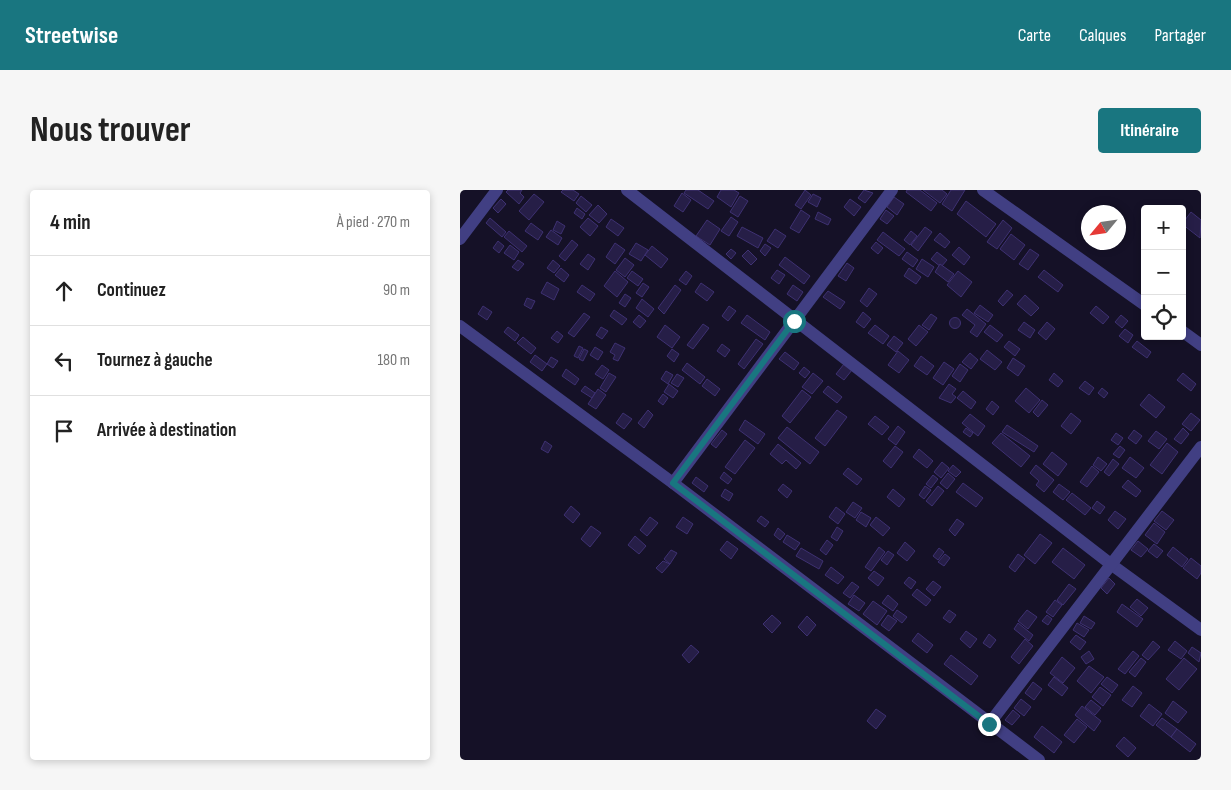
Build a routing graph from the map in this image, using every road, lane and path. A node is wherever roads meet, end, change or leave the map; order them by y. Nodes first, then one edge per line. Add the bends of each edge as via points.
1 (497, 190) edge
2 (627, 190) edge
3 (892, 190) edge
4 (983, 190) edge
5 (460, 239) edge
6 (1141, 302) edge
7 (794, 321) junction
8 (460, 326) edge
9 (1186, 334) edge
10 (1201, 344) edge
11 (1201, 447) edge
12 (673, 483) junction
13 (1112, 565) junction
14 (1201, 630) edge
15 (989, 724) junction
16 (1039, 760) edge

1 - 5 street
2 - 7 street
3 - 7 street
4 - 6 street
7 - 12 street
7 - 13 street
8 - 12 street
9 - 10 street
11 - 13 street
12 - 15 street
13 - 14 street
13 - 15 street
15 - 16 street

